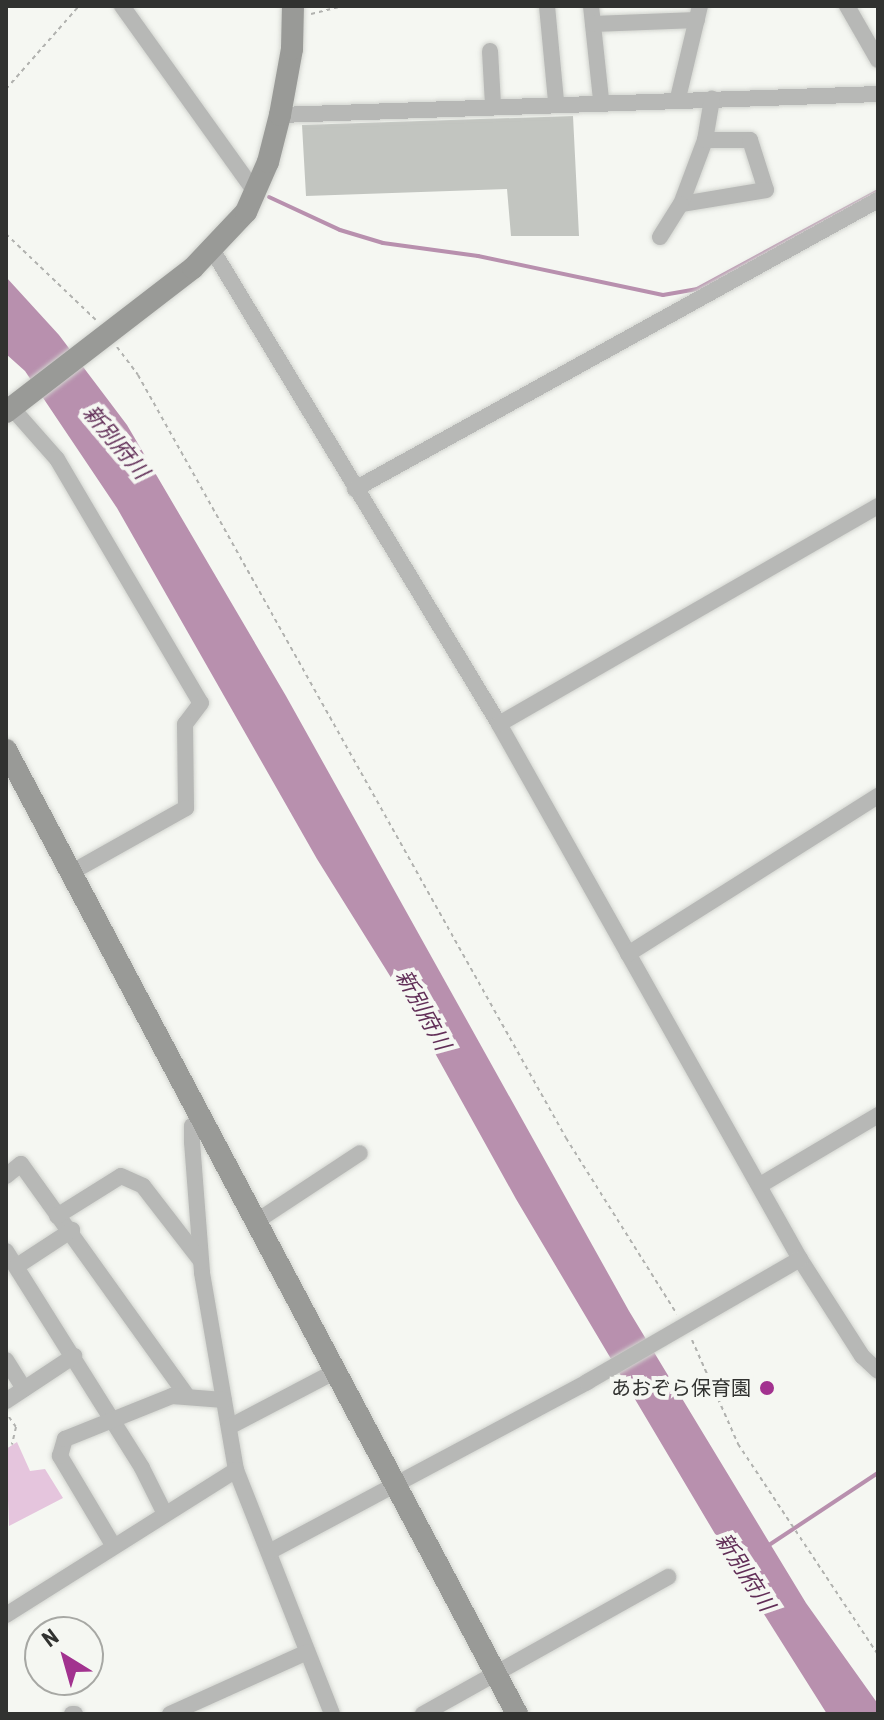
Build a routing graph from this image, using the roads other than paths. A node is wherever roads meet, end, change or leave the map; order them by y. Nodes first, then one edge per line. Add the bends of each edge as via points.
1 (122, 6) edge
2 (547, 6) edge
3 (591, 6) edge
4 (847, 6) edge
5 (294, 12) edge
6 (698, 13) edge
7 (593, 24) junction
8 (490, 51) dead end
9 (878, 60) edge
10 (878, 94) edge
11 (678, 98) junction
12 (712, 99) junction
13 (601, 100) junction
14 (556, 102) junction
15 (493, 104) junction
16 (280, 115) junction
17 (705, 140) junction
18 (256, 193) junction
19 (878, 200) edge
20 (681, 204) junction
21 (660, 237) dead end
22 (213, 251) junction
23 (12, 407) edge
24 (355, 489) junction
25 (878, 506) edge
26 (499, 724) junction
27 (6, 750) edge
28 (878, 796) edge
29 (72, 872) junction
30 (628, 954) junction
31 (878, 1115) edge
32 (200, 1121) junction
33 (360, 1153) dead end
34 (6, 1176) edge
35 (762, 1184) junction
36 (57, 1216) junction
37 (257, 1221) junction
38 (72, 1230) junction
39 (6, 1251) edge
40 (800, 1259) junction
41 (201, 1261) junction
42 (17, 1266) junction
43 (74, 1356) junction
44 (6, 1360) edge
45 (336, 1371) junction
46 (878, 1371) edge
47 (24, 1389) junction
48 (187, 1396) junction
49 (224, 1400) junction
50 (6, 1401) edge
51 (112, 1420) junction
52 (229, 1427) junction
53 (236, 1470) junction
54 (393, 1484) junction
55 (164, 1512) junction
56 (113, 1545) junction
57 (269, 1552) junction
58 (668, 1577) dead end
59 (7, 1613) edge
60 (307, 1652) junction
61 (496, 1675) junction
62 (170, 1714) edge
63 (332, 1714) edge
64 (423, 1714) edge
65 (517, 1714) edge

1 - 18 street
2 - 14 street
3 - 7 street
4 - 9 street
5 - 16 street
6 - 7 street
6 - 11 street
7 - 13 street
8 - 15 street
10 - 12 street
11 - 12 street
11 - 13 street
12 - 17 street
13 - 14 street
14 - 15 street
15 - 16 street
16 - 18 street
17 - 20 street
17 - 20 street via 750,140 766,190
18 - 22 street
19 - 24 street
20 - 21 street
22 - 23 street
22 - 24 street
23 - 29 street via 57,459 201,703 185,724 186,808
24 - 26 street
25 - 26 street
26 - 30 street
27 - 29 street
28 - 30 street
29 - 32 street
30 - 35 street
31 - 35 street
32 - 37 street
32 - 41 street via 192,1126 192,1142
33 - 37 street
34 - 36 street via 21,1164
35 - 40 street
36 - 38 street
36 - 41 street via 121,1176 143,1186
37 - 45 street
38 - 42 street
38 - 48 street
39 - 42 street
40 - 46 street via 862,1356
40 - 54 street via 587,1382
41 - 49 street
42 - 43 street
43 - 47 street
43 - 51 street
44 - 47 street
45 - 52 street
45 - 54 street
47 - 50 street
48 - 49 street
48 - 51 street
49 - 52 street
51 - 55 street
51 - 56 street via 65,1439 60,1456
52 - 53 street
53 - 55 street
53 - 57 street
54 - 57 street
54 - 61 street
55 - 56 street
56 - 59 street
57 - 60 street
58 - 61 street
60 - 62 street
60 - 63 street
61 - 64 street
61 - 65 street

